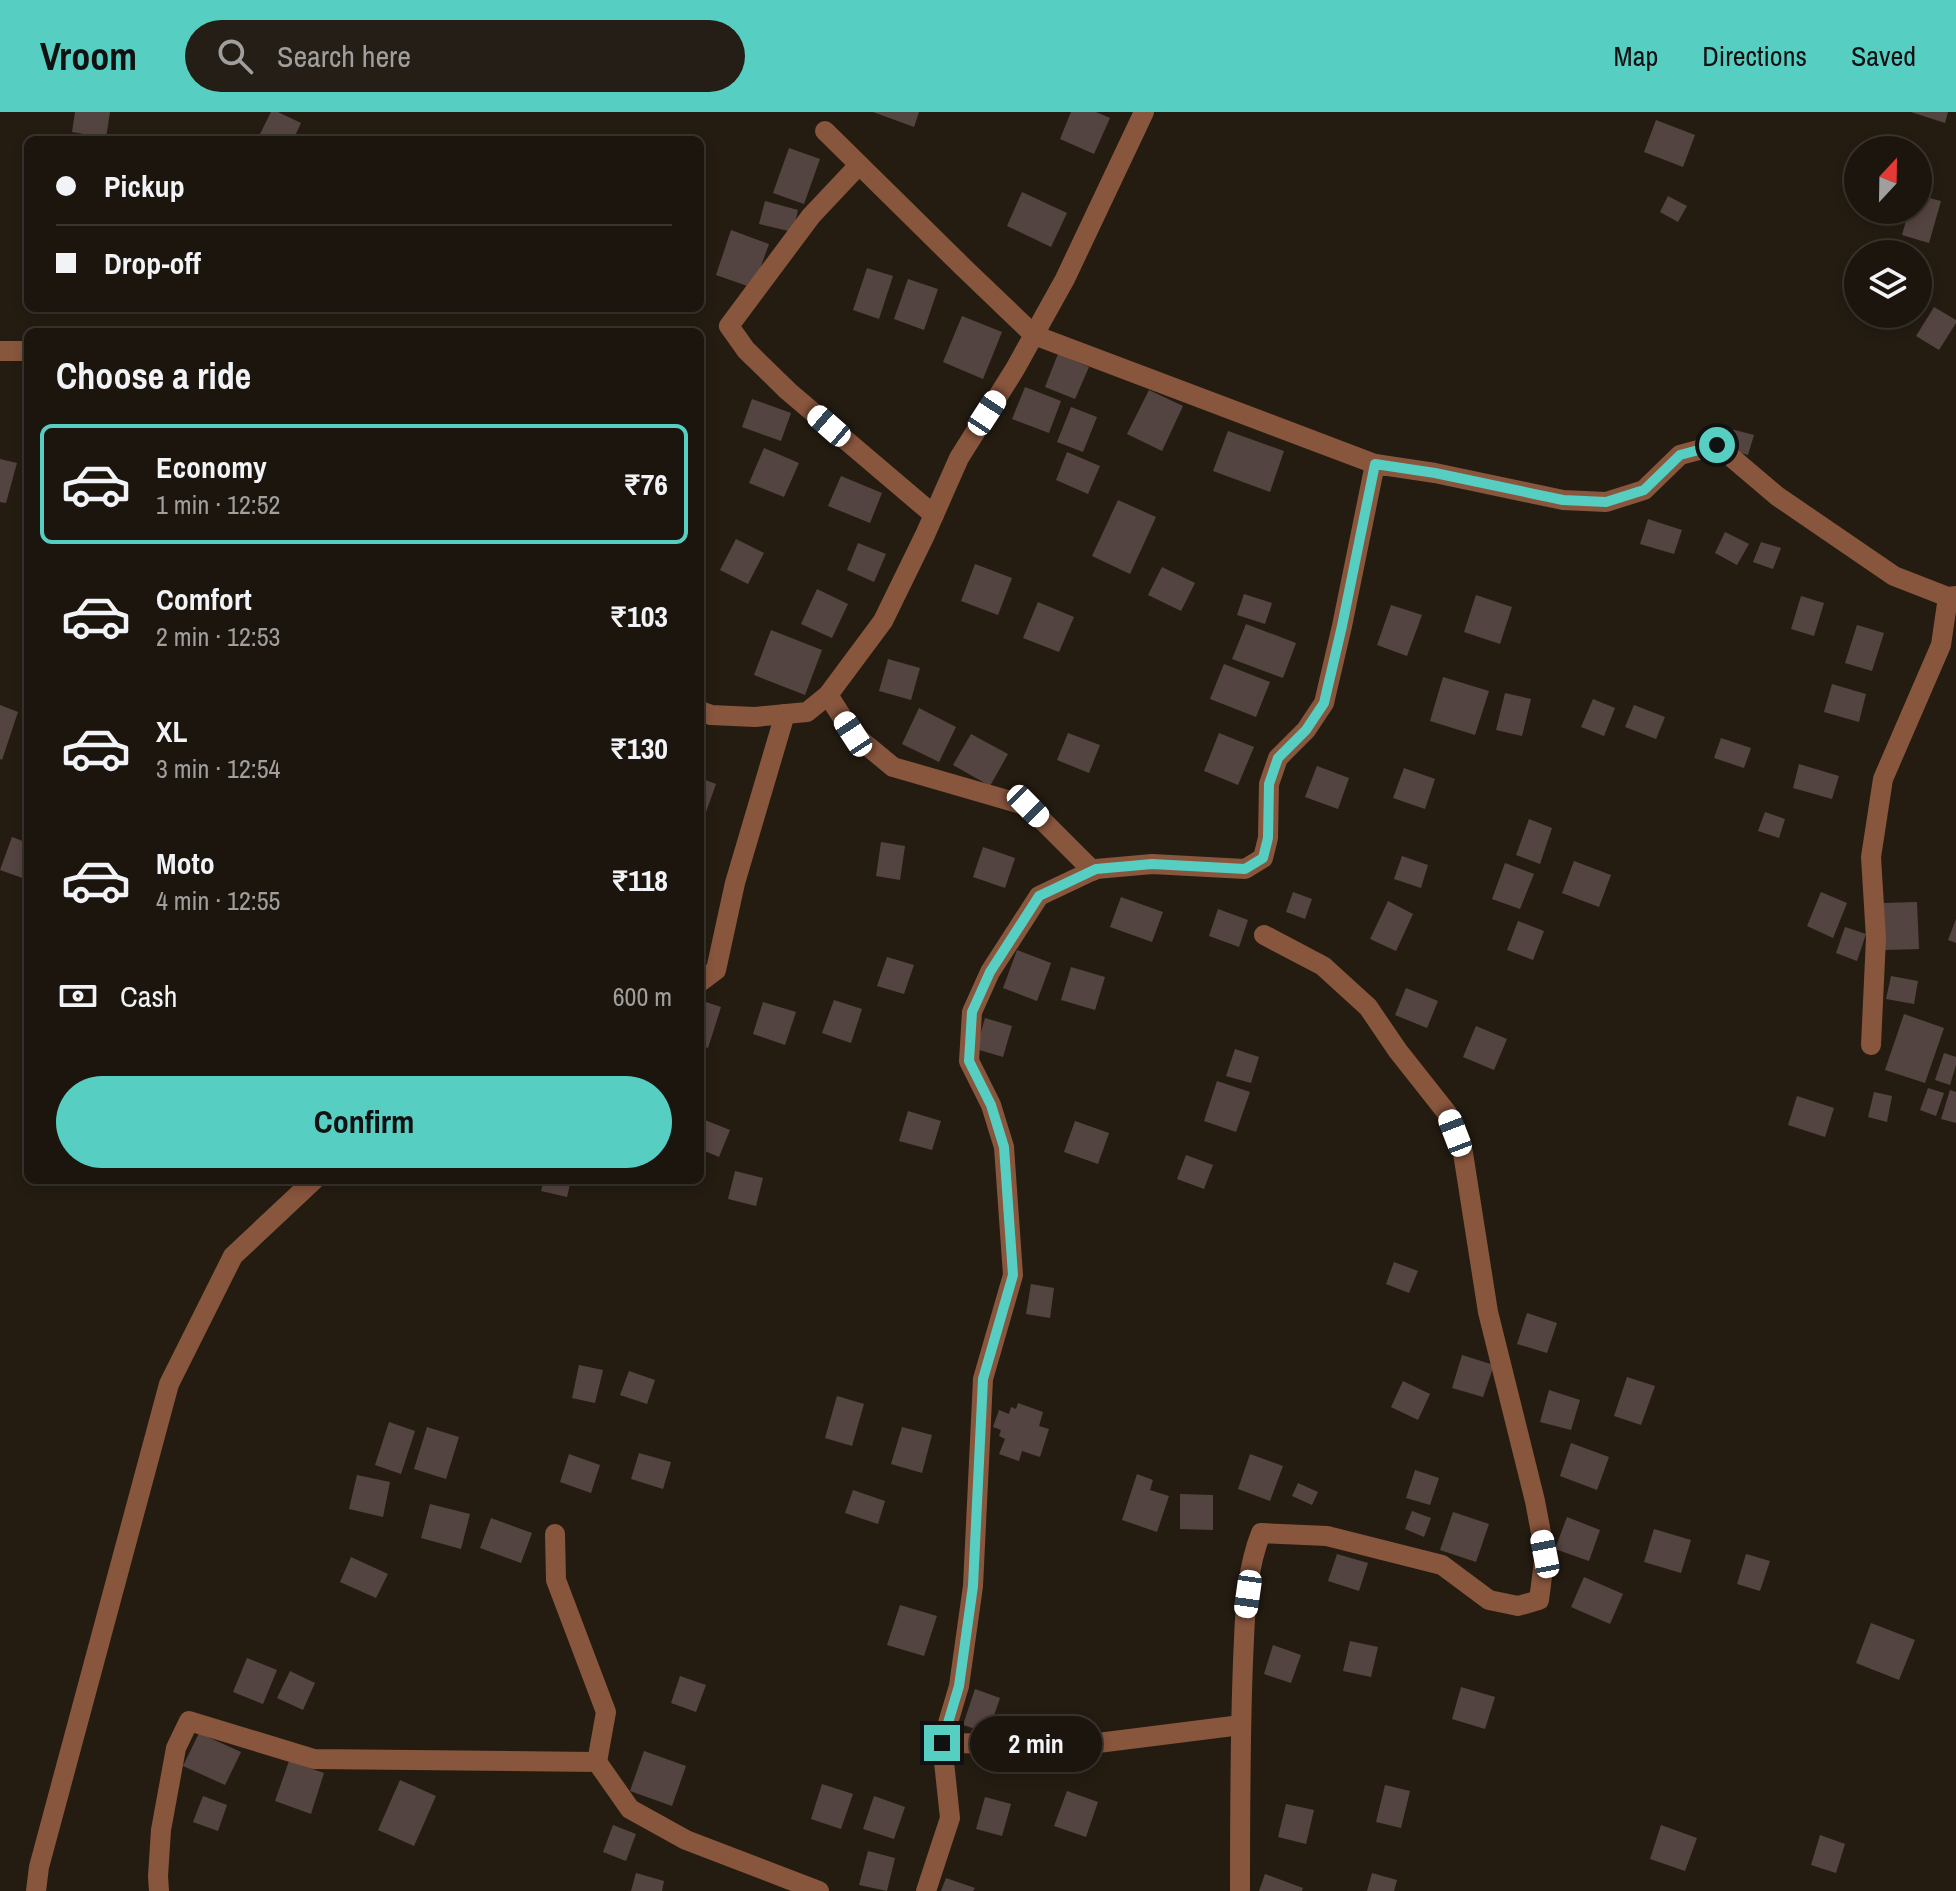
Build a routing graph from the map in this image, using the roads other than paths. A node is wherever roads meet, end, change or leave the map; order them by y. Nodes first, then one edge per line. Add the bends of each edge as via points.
1 (1144, 112) edge
2 (825, 131) dead end
3 (859, 165) junction
4 (1034, 335) junction
5 (0, 351) edge
6 (24, 351) edge
7 (1375, 464) junction
8 (934, 515) junction
9 (1952, 596) edge
10 (828, 695) junction
11 (704, 712) edge
12 (785, 714) junction
13 (1093, 871) junction
14 (1264, 935) dead end
15 (704, 979) edge
16 (1871, 1045) dead end
17 (310, 1184) edge
18 (555, 1534) dead end
19 (1241, 1725) junction
20 (942, 1743) junction
21 (597, 1762) junction
22 (36, 1891) edge
23 (159, 1891) edge
24 (819, 1891) edge
25 (926, 1891) edge
26 (1240, 1891) edge

1 - 4 street
2 - 3 street
3 - 4 street
3 - 8 street via 811,216 729,326 788,391
4 - 7 street
4 - 8 street via 959,458
5 - 6 street
7 - 9 street via 1563,500 1606,502 1644,490 1680,455 1717,445 1777,496 1894,576
7 - 13 street via 1324,703 1278,758 1269,784 1263,858 1245,869 1152,864
8 - 10 street via 883,621
9 - 16 street via 1941,645 1883,779 1871,857 1876,938
10 - 12 street via 807,712
10 - 13 street via 853,734 893,767 1028,806
11 - 12 street
12 - 15 street via 735,883 716,970
13 - 20 street via 1039,896 990,972 972,1012 969,1061 1004,1147 1013,1275 983,1379 973,1586 959,1686
14 - 19 street via 1323,966 1368,1007 1447,1113 1463,1153 1488,1312 1545,1554 1539,1600 1518,1606 1489,1600 1442,1565 1327,1536 1261,1533 1253,1552 1245,1616
17 - 22 street via 233,1256 169,1384
18 - 21 street via 556,1580 606,1712
19 - 20 street via 1082,1745
19 - 26 street
20 - 25 street via 950,1818
21 - 23 street via 314,1759 189,1721 176,1748 161,1830
21 - 24 street via 630,1809 686,1840

